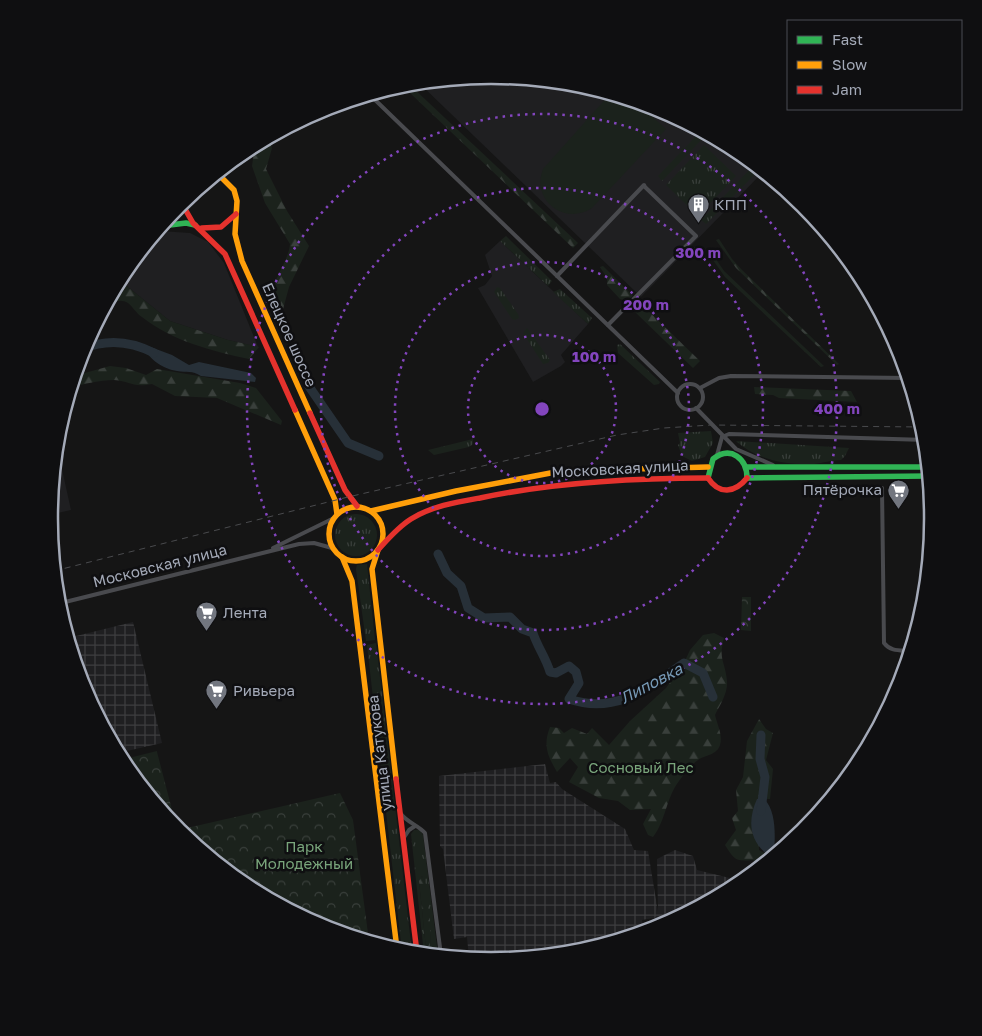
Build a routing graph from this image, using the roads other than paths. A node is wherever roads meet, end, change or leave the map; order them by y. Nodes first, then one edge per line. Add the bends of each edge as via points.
1 (375, 100) edge
2 (223, 178) edge
3 (185, 210) edge
4 (237, 210) junction
5 (172, 225) edge
6 (197, 226) junction
7 (557, 276) junction
8 (608, 325) junction
9 (901, 378) edge
10 (700, 388) junction
11 (678, 393) junction
12 (696, 408) junction
13 (722, 437) junction
14 (917, 440) edge
15 (736, 449) junction
16 (717, 455) junction
17 (742, 459) junction
18 (708, 467) junction
19 (747, 467) junction
20 (922, 467) edge
21 (785, 468) junction
22 (923, 476) edge
23 (708, 478) junction
24 (747, 478) junction
25 (882, 488) dead end
26 (357, 506) junction
27 (371, 510) junction
28 (337, 514) junction
29 (332, 520) junction
30 (332, 548) junction
31 (378, 550) junction
32 (268, 551) junction
33 (342, 557) junction
34 (66, 602) edge
35 (903, 650) edge
36 (401, 814) junction
37 (420, 827) junction
38 (404, 839) junction
39 (396, 941) edge
40 (416, 945) edge
41 (440, 949) edge

1 - 7 street
2 - 4 main road, Елецкое шоссе via 236,192
3 - 6 main road, Елецкое шоссе
4 - 6 main road via 222,227 208,230
4 - 26 main road, Елецкое шоссе via 236,238 242,261 336,472 348,497
5 - 6 main road
6 - 28 main road, Елецкое шоссе via 225,254 335,500
7 - 8 street
7 - 8 street via 644,185 696,236
8 - 11 street
9 - 10 street via 731,376
10 - 11 street via 688,384
10 - 12 street via 703,397
11 - 12 street via 681,405 688,409
12 - 13 street
13 - 14 street via 729,434
13 - 15 street
13 - 16 street
15 - 17 street
15 - 21 street via 765,463
16 - 17 main road via 731,454
16 - 18 main road, Московская улица
17 - 19 main road
18 - 23 main road
18 - 27 main road, Московская улица via 561,472
19 - 21 main road
19 - 24 main road
20 - 21 main road
22 - 24 main road
23 - 24 main road, Московская улица via 715,487 728,491 740,488
23 - 31 main road, Московская улица via 598,480 492,494 439,506 418,515 399,528
25 - 35 street via 884,643 888,649
26 - 27 main road
26 - 28 main road
27 - 31 main road via 383,528
28 - 29 main road
29 - 30 main road via 328,536
29 - 32 street, Московская улица
30 - 32 street, Московская улица via 304,543
30 - 33 main road
31 - 33 main road via 361,561
31 - 36 main road, улица Катукова via 372,570
32 - 34 street, Московская улица
33 - 39 main road, улица Катукова via 352,581
36 - 37 street via 408,824
36 - 38 main road, улица Катукова
37 - 38 street via 412,827
37 - 41 street via 425,833
38 - 40 main road, улица Катукова

